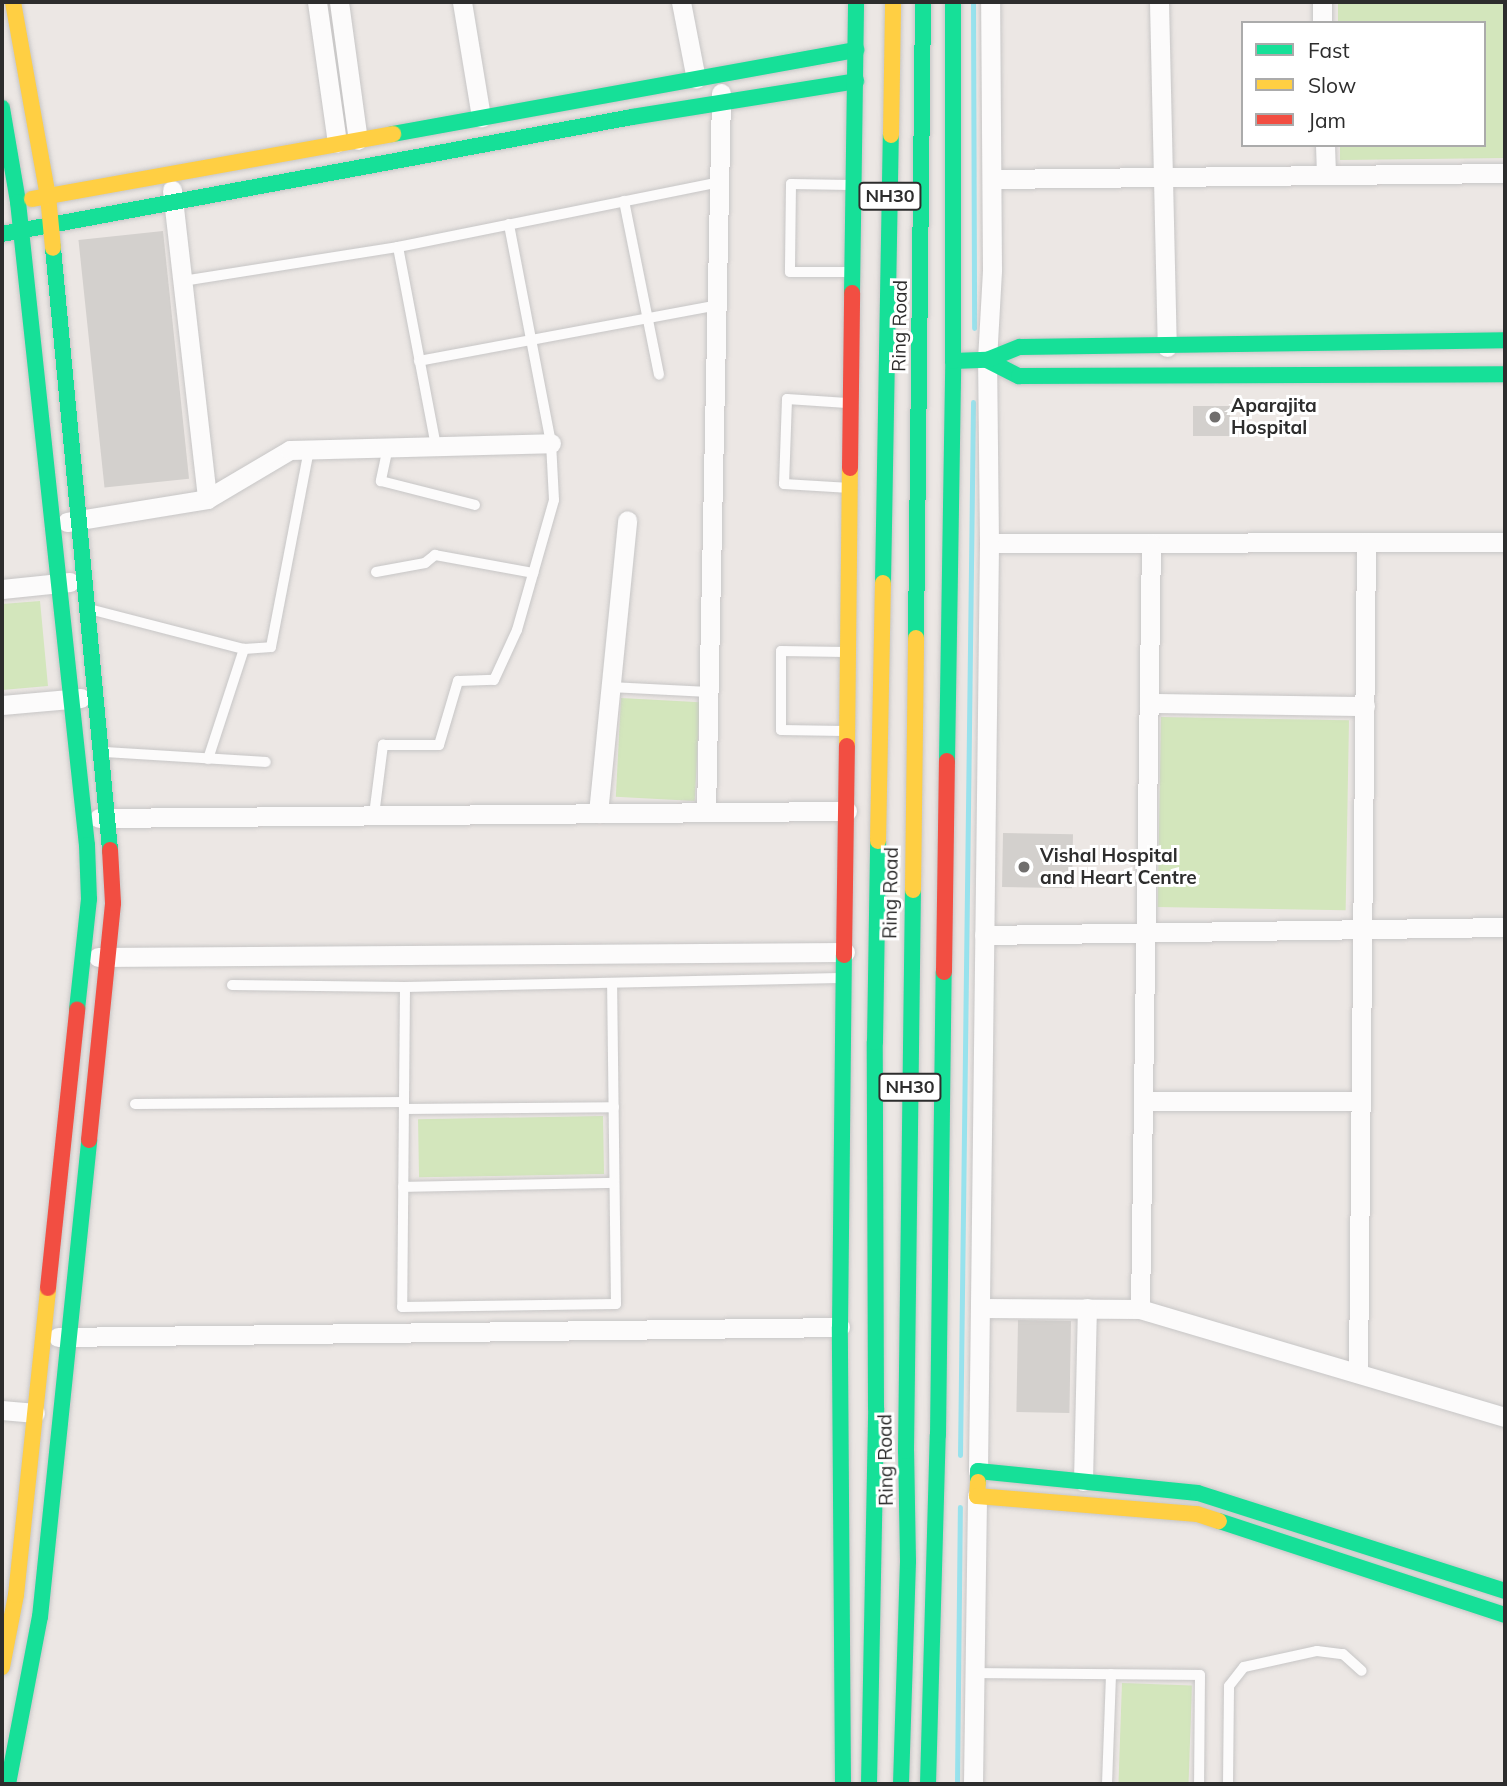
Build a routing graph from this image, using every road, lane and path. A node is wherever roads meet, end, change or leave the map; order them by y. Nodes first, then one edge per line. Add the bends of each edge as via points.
1 (13, 2) edge
2 (317, 2) edge
3 (339, 2) edge
4 (462, 2) edge
5 (681, 2) edge
6 (856, 2) edge
7 (893, 2) edge
8 (923, 2) edge
9 (953, 2) edge
10 (990, 2) edge
11 (1159, 2) edge
12 (1322, 2) edge
13 (1322, 21) edge
14 (856, 50) junction
15 (721, 75) junction
16 (696, 79) junction
17 (856, 81) junction
18 (722, 103) junction
19 (2, 108) edge
20 (481, 117) junction
21 (358, 140) junction
22 (337, 143) junction
23 (1325, 147) edge
24 (1505, 173) edge
25 (170, 174) junction
26 (1326, 175) junction
27 (1163, 177) junction
28 (992, 178) junction
29 (720, 182) junction
30 (854, 185) junction
31 (48, 196) junction
32 (174, 201) junction
33 (624, 201) junction
34 (10, 203) edge
35 (51, 224) junction
36 (509, 224) junction
37 (21, 230) junction
38 (2, 234) edge
39 (398, 247) junction
40 (853, 272) junction
41 (183, 281) junction
42 (717, 305) junction
43 (648, 317) junction
44 (531, 339) junction
45 (1505, 340) edge
46 (1167, 347) junction
47 (953, 360) junction
48 (987, 360) junction
49 (419, 361) junction
50 (659, 374) dead end
51 (1505, 374) edge
52 (852, 403) junction
53 (551, 443) junction
54 (436, 446) junction
55 (388, 447) junction
56 (309, 450) junction
57 (851, 488) junction
58 (207, 499) junction
59 (475, 505) dead end
60 (78, 520) junction
61 (627, 520) dead end
62 (52, 524) junction
63 (1366, 542) junction
64 (1505, 542) edge
65 (989, 543) junction
66 (1151, 543) junction
67 (376, 572) dead end
68 (533, 573) junction
69 (85, 580) junction
70 (58, 583) junction
71 (2, 589) edge
72 (88, 608) junction
73 (244, 649) junction
74 (849, 652) junction
75 (610, 687) junction
76 (709, 692) junction
77 (97, 697) junction
78 (71, 699) junction
79 (1149, 703) junction
80 (2, 705) edge
81 (1365, 706) junction
82 (848, 731) junction
83 (102, 752) junction
84 (208, 759) junction
85 (266, 762) dead end
86 (847, 811) junction
87 (706, 812) junction
88 (598, 813) junction
89 (374, 815) junction
90 (84, 818) junction
91 (109, 818) junction
92 (1505, 927) edge
93 (1363, 929) junction
94 (1145, 932) junction
95 (984, 935) junction
96 (845, 952) junction
97 (83, 957) junction
98 (107, 957) junction
99 (845, 978) junction
100 (612, 983) junction
101 (232, 985) dead end
102 (405, 987) junction
103 (1143, 1101) junction
104 (1361, 1101) junction
105 (135, 1104) dead end
106 (404, 1105) junction
107 (614, 1107) junction
108 (614, 1184) junction
109 (403, 1187) junction
110 (980, 1308) junction
111 (1087, 1308) junction
112 (1140, 1309) junction
113 (841, 1326) junction
114 (43, 1336) junction
115 (69, 1338) junction
116 (1358, 1373) junction
117 (2, 1410) edge
118 (35, 1413) junction
119 (1505, 1417) edge
120 (978, 1471) junction
121 (1083, 1481) junction
122 (977, 1496) junction
123 (1505, 1591) edge
124 (7, 1612) edge
125 (1505, 1615) edge
126 (2, 1667) edge
127 (1362, 1671) dead end
128 (975, 1673) junction
129 (1111, 1674) junction
130 (8, 1784) edge
131 (843, 1784) edge
132 (869, 1784) edge
133 (901, 1784) edge
134 (928, 1784) edge
135 (973, 1784) edge
136 (1107, 1784) edge
137 (1199, 1784) edge
138 (1228, 1784) edge

1 - 31 main road
2 - 22 street
3 - 21 street
4 - 20 street
5 - 16 street
6 - 14 main road
7 - 132 main road, Ring Road / NH30 via 875,1042 876,1408
8 - 133 main road, Ring Road / NH30 via 908,1561
9 - 47 main road
10 - 28 street
11 - 27 street
12 - 13 street
14 - 15 main road
14 - 17 main road
15 - 16 main road
15 - 18 street
16 - 20 main road
17 - 18 main road
17 - 30 main road
18 - 29 street
18 - 32 main road
19 - 34 main road
20 - 21 main road
21 - 22 main road
22 - 25 main road
23 - 26 street
24 - 26 street
25 - 31 main road
25 - 32 street
26 - 27 street
27 - 28 street
27 - 46 street
28 - 48 street
29 - 33 lane
29 - 42 street
30 - 40 main road
30 - 40 lane via 791,184 790,272
31 - 34 main road
31 - 35 main road
32 - 35 main road
32 - 41 street
33 - 36 lane
33 - 43 lane
34 - 37 main road
35 - 37 main road
35 - 60 main road
36 - 39 lane
36 - 44 lane
37 - 38 main road
37 - 62 main road
39 - 41 lane
39 - 49 lane
40 - 52 main road
41 - 58 street
42 - 43 lane
42 - 76 street
43 - 44 lane
43 - 50 lane
44 - 49 lane
44 - 53 lane
45 - 46 main road
46 - 48 main road via 1020,347
47 - 48 main road
47 - 134 main road via 938,1435
48 - 51 main road via 1019,376
48 - 65 street
49 - 54 lane
52 - 57 main road
52 - 57 lane via 787,399 784,484
53 - 54 street
53 - 68 lane via 554,500
54 - 55 street
55 - 56 street
55 - 59 lane via 381,481
56 - 58 street via 290,450
56 - 73 lane via 271,647
57 - 74 main road
58 - 60 street
60 - 62 street
60 - 69 main road
61 - 75 street
62 - 70 main road
63 - 64 street
63 - 66 street
63 - 81 street
65 - 66 street
65 - 95 street
66 - 79 street
67 - 68 lane via 425,563 435,555
68 - 89 lane via 517,630 494,680 458,681 439,745 383,745
69 - 70 street
69 - 72 main road
70 - 71 street
70 - 78 main road
72 - 73 lane
72 - 77 main road
73 - 84 lane
74 - 82 main road
74 - 82 lane via 781,651 781,730
75 - 76 lane
75 - 88 street
76 - 87 street
77 - 78 street
77 - 83 main road
78 - 80 street
78 - 90 main road
79 - 81 street
79 - 94 street
81 - 93 street
82 - 86 main road
83 - 84 lane
83 - 91 main road
84 - 85 lane
86 - 87 street
86 - 96 main road
87 - 88 street
88 - 89 street
89 - 91 street
90 - 91 street
90 - 97 main road via 89,899
91 - 98 main road via 113,903
92 - 93 street
93 - 94 street
93 - 104 street
94 - 95 street
94 - 103 street
95 - 110 street
96 - 98 street
96 - 99 main road
97 - 98 street
97 - 114 main road
98 - 115 main road
99 - 100 lane
99 - 113 main road
100 - 102 lane
100 - 107 lane
101 - 102 lane
102 - 106 lane
103 - 104 street
103 - 112 street
104 - 116 street
105 - 106 lane
106 - 107 lane
106 - 109 lane
107 - 108 lane
108 - 109 lane
108 - 109 lane via 616,1304 402,1307
110 - 111 street
110 - 120 street
111 - 112 street
111 - 121 street
112 - 116 street
113 - 115 street
113 - 131 main road
114 - 115 street
114 - 118 main road
115 - 130 main road via 40,1617
116 - 119 street
117 - 118 street
118 - 124 main road
120 - 121 main road
120 - 122 main road
121 - 123 main road via 1198,1493
122 - 125 main road via 1197,1514
122 - 128 street
124 - 126 main road
127 - 138 lane via 1343,1654 1317,1651 1244,1667 1229,1686
128 - 129 lane
128 - 135 street
129 - 136 lane
129 - 137 lane via 1200,1675

